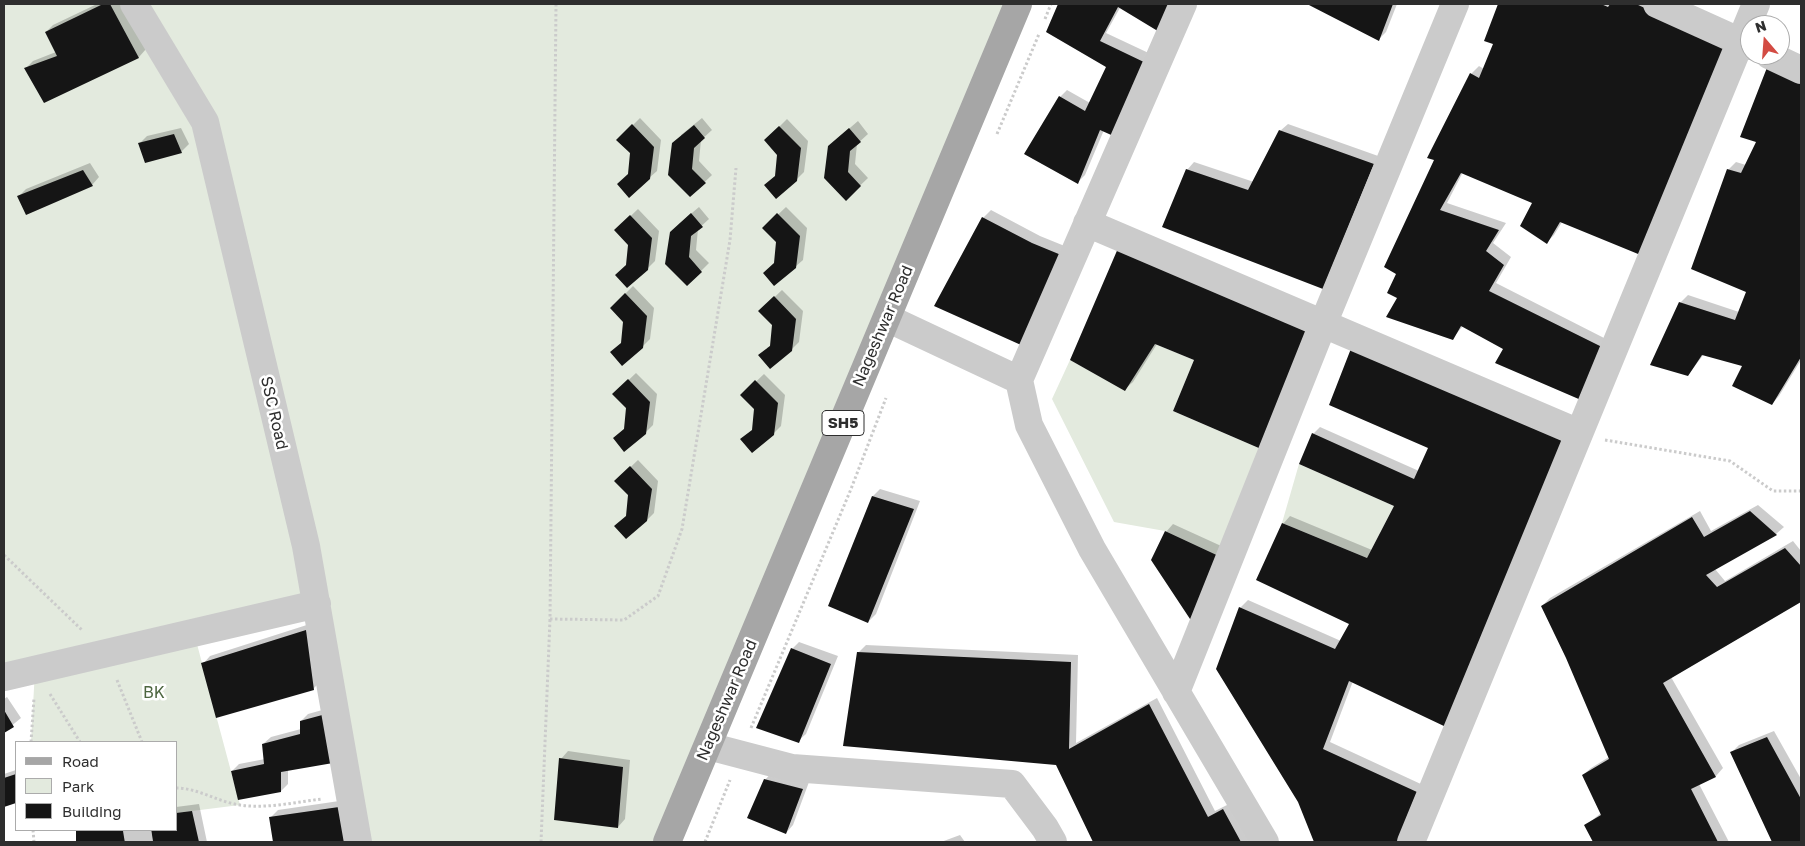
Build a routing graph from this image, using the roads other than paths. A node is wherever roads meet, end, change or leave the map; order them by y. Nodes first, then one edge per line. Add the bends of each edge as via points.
1 (134, 4) edge
2 (1018, 4) edge
3 (1183, 4) edge
4 (1455, 4) edge
5 (1657, 4) edge
6 (1740, 42) edge
7 (1740, 56) edge
8 (1087, 223) junction
9 (887, 318) junction
10 (1323, 324) junction
11 (1020, 380) junction
12 (1579, 433) junction
13 (316, 604) junction
14 (4, 677) edge
15 (1176, 692) junction
16 (708, 746) junction
17 (358, 842) edge
18 (667, 842) edge
19 (1053, 842) edge
20 (1265, 842) edge
21 (1411, 842) edge

1 - 13 street, SSC Road via 205,122 306,546
2 - 9 main road, Nageshwar Road / SH5
3 - 8 street
4 - 10 street
5 - 6 street
7 - 12 street
8 - 10 street
8 - 11 street
9 - 11 street
9 - 16 main road, Nageshwar Road / SH5
10 - 12 street
10 - 15 street
11 - 15 street via 1030,425 1092,550
12 - 21 street
13 - 14 street
13 - 17 street, SSC Road
15 - 20 street
16 - 18 main road, Nageshwar Road / SH5
16 - 19 street via 792,768 1012,784

